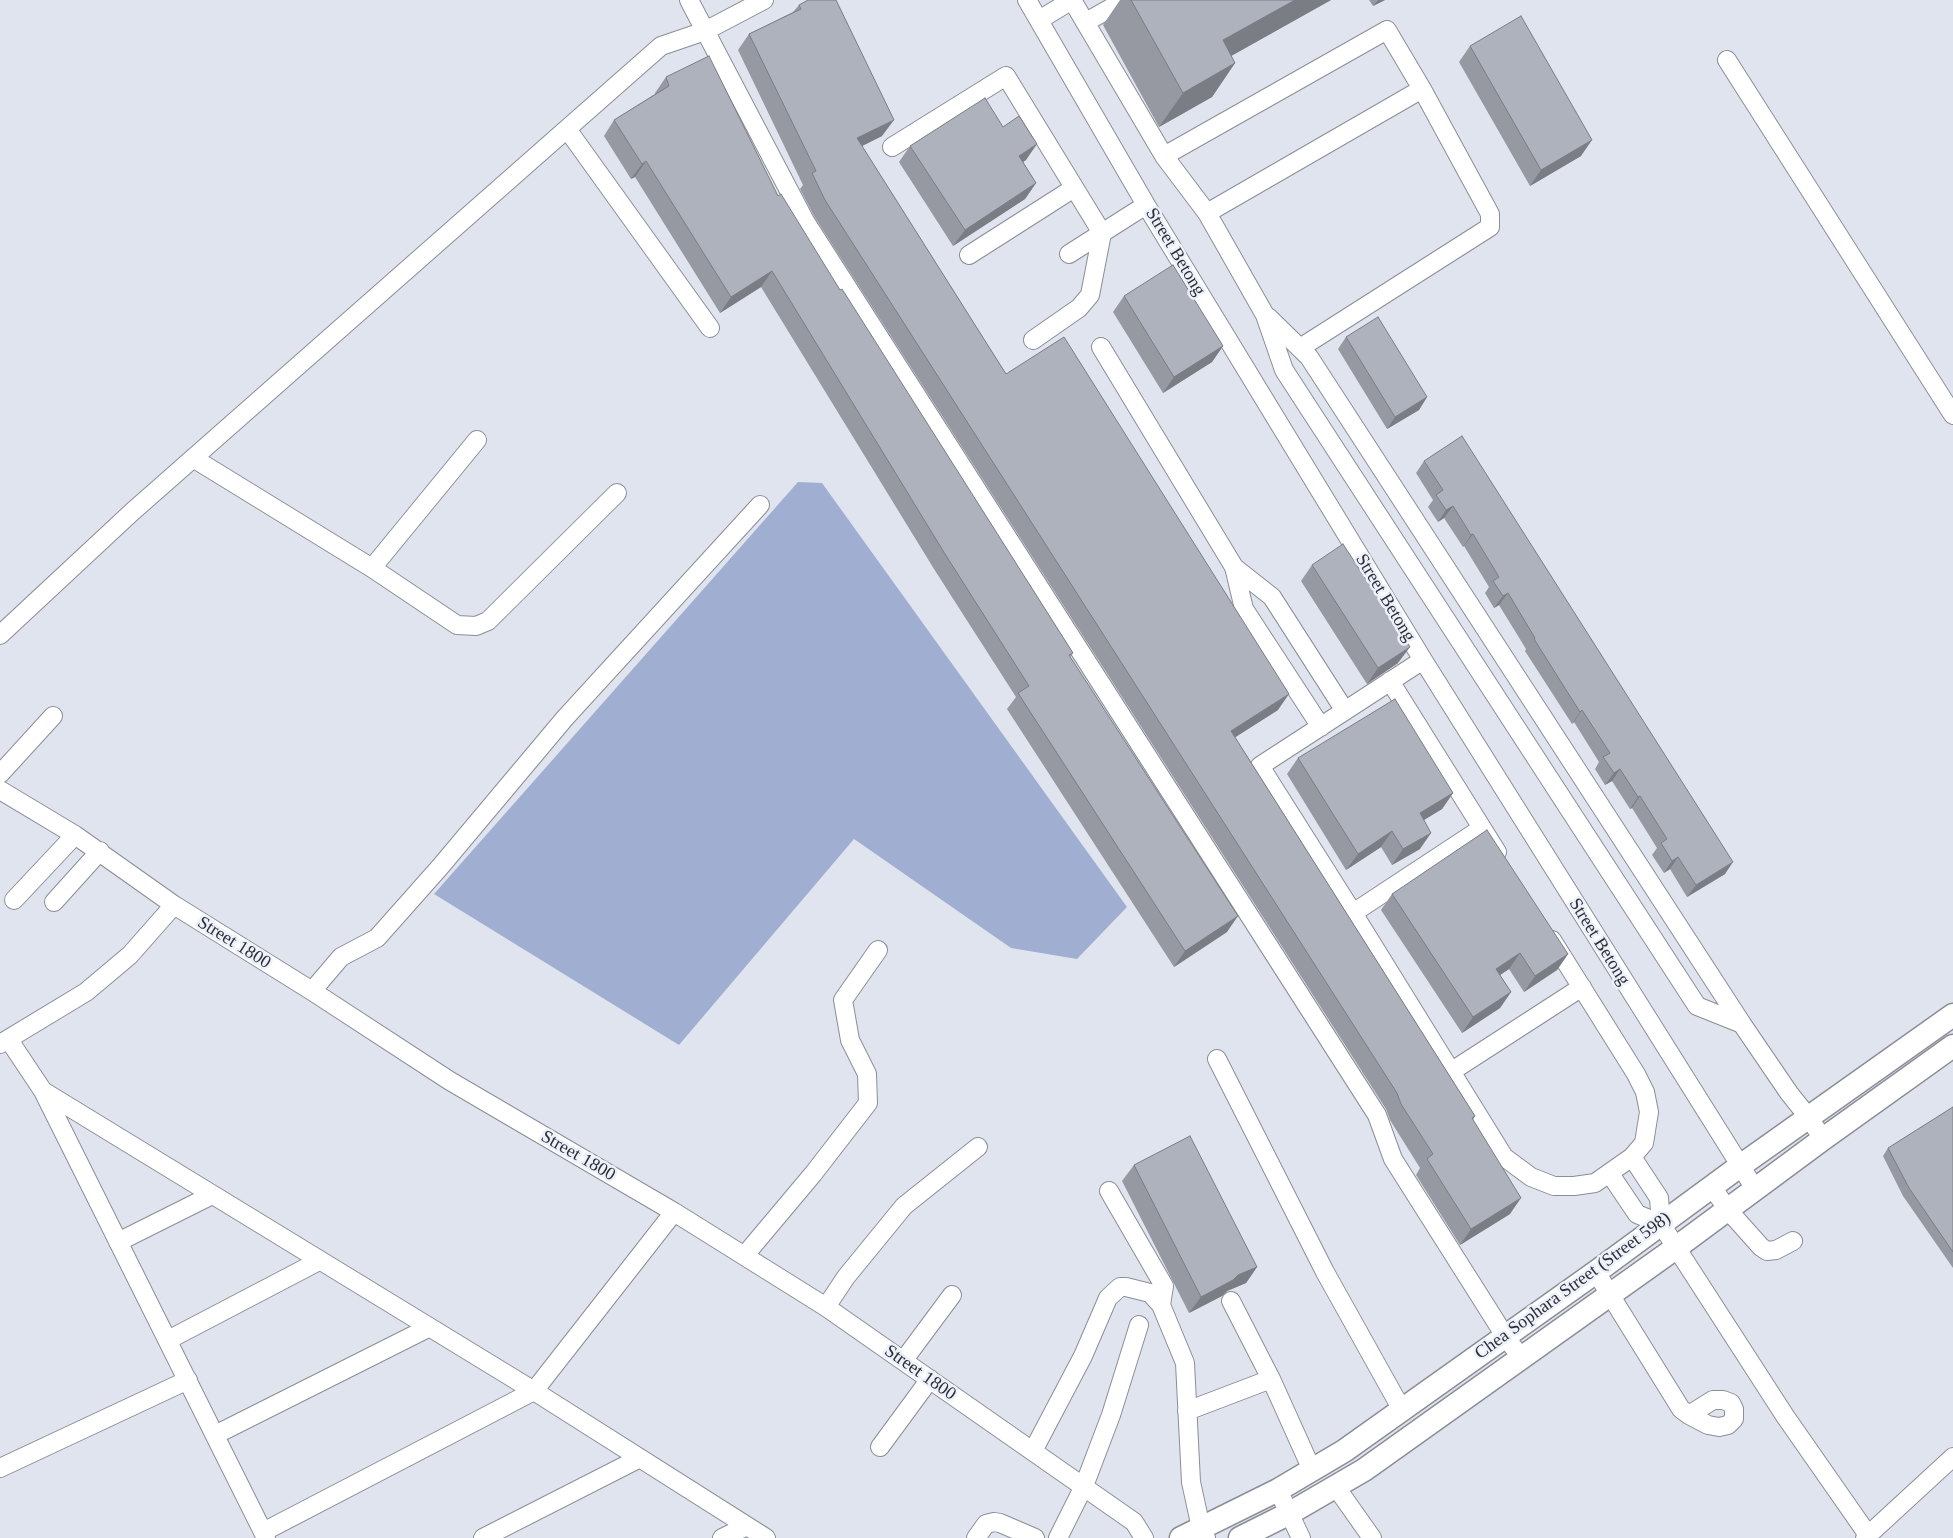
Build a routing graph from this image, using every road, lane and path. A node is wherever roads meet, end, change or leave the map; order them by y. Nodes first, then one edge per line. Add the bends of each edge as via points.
1 (689, 0) edge
2 (764, 0) edge
3 (1027, 0) edge
4 (1072, 0) edge
5 (1125, 0) edge
6 (1039, 20) junction
7 (1086, 22) junction
8 (705, 31) junction
9 (1727, 60) dead end
10 (1422, 89) junction
11 (567, 129) junction
12 (892, 147) dead end
13 (1164, 156) junction
14 (1074, 188) junction
15 (1146, 205) junction
16 (1208, 213) junction
17 (1102, 233) junction
18 (1069, 254) dead end
19 (969, 255) dead end
20 (1266, 315) junction
21 (710, 328) dead end
22 (1033, 340) dead end
23 (1100, 347) dead end
24 (1300, 348) junction
25 (1953, 415) edge
26 (477, 440) dead end
27 (193, 458) junction
28 (617, 493) dead end
29 (760, 505) dead end
30 (1234, 567) junction
31 (372, 568) junction
32 (1446, 568) junction
33 (1423, 584) junction
34 (0, 635) edge
35 (1423, 660) junction
36 (1390, 681) junction
37 (1345, 711) junction
38 (53, 716) dead end
39 (1321, 727) junction
40 (1558, 740) junction
41 (1535, 757) junction
42 (0, 774) edge
43 (0, 790) edge
44 (1482, 828) junction
45 (75, 835) junction
46 (100, 852) junction
47 (1508, 870) edge
48 (14, 900) dead end
49 (54, 902) dead end
50 (174, 905) junction
51 (1354, 912) junction
52 (1545, 928) edge
53 (878, 950) dead end
54 (1582, 987) junction
55 (312, 991) junction
56 (1953, 1014) edge
57 (1742, 1024) junction
58 (4, 1042) edge
59 (1953, 1046) edge
60 (1217, 1059) dead end
61 (1452, 1071) junction
62 (43, 1091) junction
63 (1809, 1118) junction
64 (1823, 1139) junction
65 (978, 1147) dead end
66 (1632, 1158) junction
67 (1740, 1166) junction
68 (1610, 1174) junction
69 (1712, 1187) junction
70 (1756, 1190) junction
71 (1109, 1191) dead end
72 (212, 1195) junction
73 (1728, 1210) junction
74 (674, 1212) junction
75 (1660, 1224) junction
76 (1793, 1241) dead end
77 (118, 1242) junction
78 (1677, 1248) junction
79 (745, 1256) junction
80 (319, 1261) junction
81 (1596, 1272) junction
82 (952, 1296) dead end
83 (1610, 1296) junction
84 (1231, 1301) dead end
85 (1162, 1305) junction
86 (826, 1307) junction
87 (1139, 1325) dead end
88 (428, 1328) junction
89 (1505, 1336) junction
90 (168, 1340) junction
91 (1522, 1359) junction
92 (902, 1361) junction
93 (930, 1379) junction
94 (1272, 1379) junction
95 (188, 1380) junction
96 (534, 1391) junction
97 (1402, 1410) junction
98 (1187, 1411) junction
99 (1689, 1414) dead end
100 (215, 1435) junction
101 (880, 1447) dead end
102 (1033, 1451) junction
103 (1953, 1456) edge
104 (640, 1458) junction
105 (0, 1468) edge
106 (1312, 1470) junction
107 (1084, 1486) junction
108 (1336, 1487) junction
109 (1278, 1490) junction
110 (1290, 1514) junction
111 (747, 1526) junction
112 (1204, 1533) edge
113 (265, 1535) edge
114 (1866, 1537) edge
115 (483, 1538) edge
116 (722, 1538) edge
117 (766, 1538) edge
118 (976, 1538) edge
119 (1035, 1538) edge
120 (1058, 1538) edge
121 (1144, 1538) edge
122 (1181, 1538) edge
123 (1240, 1538) edge
124 (1301, 1538) edge
125 (1372, 1538) edge

1 - 8 street
2 - 8 street
3 - 6 street, Street Betong
4 - 6 street
4 - 7 street
5 - 7 street
6 - 15 street, Street Betong
7 - 13 street
8 - 11 street via 661,46
8 - 89 street via 805,221 1377,1115 1392,1159
9 - 25 street
10 - 13 street via 1387,30
10 - 16 street
10 - 24 street via 1490,214 1490,226
11 - 21 street
11 - 27 street
12 - 14 street via 1006,76
13 - 16 street
14 - 17 street
14 - 19 street
15 - 17 street
15 - 35 street, Street Betong
16 - 20 street
17 - 18 street
17 - 22 street via 1090,295 1079,308
20 - 24 street
20 - 33 street via 1284,370
23 - 30 street
24 - 32 street via 1309,357
26 - 31 street
27 - 31 street
27 - 34 street
28 - 31 street via 488,621 476,626 457,625
29 - 55 street via 565,718 377,938 341,957
30 - 37 street via 1272,597
30 - 39 street via 1244,609
32 - 33 street
32 - 40 street
33 - 41 street
35 - 36 street
35 - 67 street, Street Betong
36 - 37 street
36 - 44 street
37 - 39 street
38 - 42 street
39 - 51 street via 1260,766
40 - 41 street
40 - 57 street
41 - 57 street via 1697,1006
43 - 45 street, Street 1800
44 - 47 street
44 - 51 street
45 - 46 street, Street 1800
45 - 48 street
46 - 49 street
46 - 50 street, Street 1800
50 - 55 street, Street 1800
50 - 58 street via 130,955 86,992
51 - 61 street
52 - 54 street
53 - 79 street via 843,1000 850,1040 867,1074 868,1103
54 - 61 street
54 - 66 street via 1646,1092 1647,1129 1644,1143
55 - 74 street, Street 1800 via 450,1081
56 - 63 main road, Chea Sophara Street (Street 598)
57 - 63 street
58 - 62 street
59 - 64 main road, Chea Sophara Street (Street 598)
60 - 97 street via 1325,1272
61 - 68 street via 1504,1157 1531,1177 1554,1186 1574,1186 1595,1183
62 - 72 street
62 - 77 street
63 - 64 street
63 - 67 main road, Chea Sophara Street (Street 598)
64 - 70 main road, Chea Sophara Street (Street 598)
65 - 86 street via 904,1206 846,1276
66 - 68 street
66 - 75 street via 1659,1198
67 - 69 main road, Chea Sophara Street (Street 598)
67 - 70 street, Street Betong
68 - 75 street via 1637,1214
69 - 73 street
69 - 75 main road, Chea Sophara Street (Street 598)
70 - 73 main road, Chea Sophara Street (Street 598)
71 - 85 street via 1164,1286
72 - 77 street
72 - 80 street
73 - 76 street via 1760,1247 1768,1251
73 - 78 main road, Chea Sophara Street (Street 598)
74 - 79 street, Street 1800
74 - 96 street
75 - 78 street
75 - 81 main road, Chea Sophara Street (Street 598)
77 - 90 street
78 - 83 main road, Chea Sophara Street (Street 598)
78 - 114 street
79 - 86 street, Street 1800
80 - 88 street
80 - 90 street
81 - 83 street
81 - 89 main road, Chea Sophara Street (Street 598)
82 - 92 street
83 - 91 main road, Chea Sophara Street (Street 598)
83 - 99 street via 1676,1402
84 - 94 street
85 - 98 street via 1185,1363
85 - 102 street via 1150,1293 1134,1288 1120,1288 1113,1292
86 - 92 street, Street 1800
87 - 107 street via 1111,1415
88 - 96 street
88 - 100 street
89 - 91 street
89 - 97 main road, Chea Sophara Street (Street 598)
90 - 95 street
91 - 108 main road, Chea Sophara Street (Street 598)
92 - 93 street, Street 1800
93 - 101 street
93 - 102 street, Street 1800
94 - 98 street
94 - 106 street
95 - 100 street
95 - 105 street
96 - 104 street
96 - 113 street
97 - 106 main road, Chea Sophara Street (Street 598)
98 - 112 street via 1191,1482
100 - 113 street
102 - 107 street, Street 1800
103 - 114 street
104 - 111 street
104 - 115 street
106 - 109 main road, Chea Sophara Street (Street 598)
107 - 120 street
107 - 121 street, Street 1800 via 1134,1522
108 - 110 main road, Chea Sophara Street (Street 598)
108 - 125 street
109 - 110 street
109 - 112 main road, Chea Sophara Street (Street 598)
110 - 123 main road, Chea Sophara Street (Street 598)
110 - 124 street
111 - 116 street
111 - 117 street
112 - 122 main road, Chea Sophara Street (Street 598)
118 - 119 street via 986,1524 994,1522

